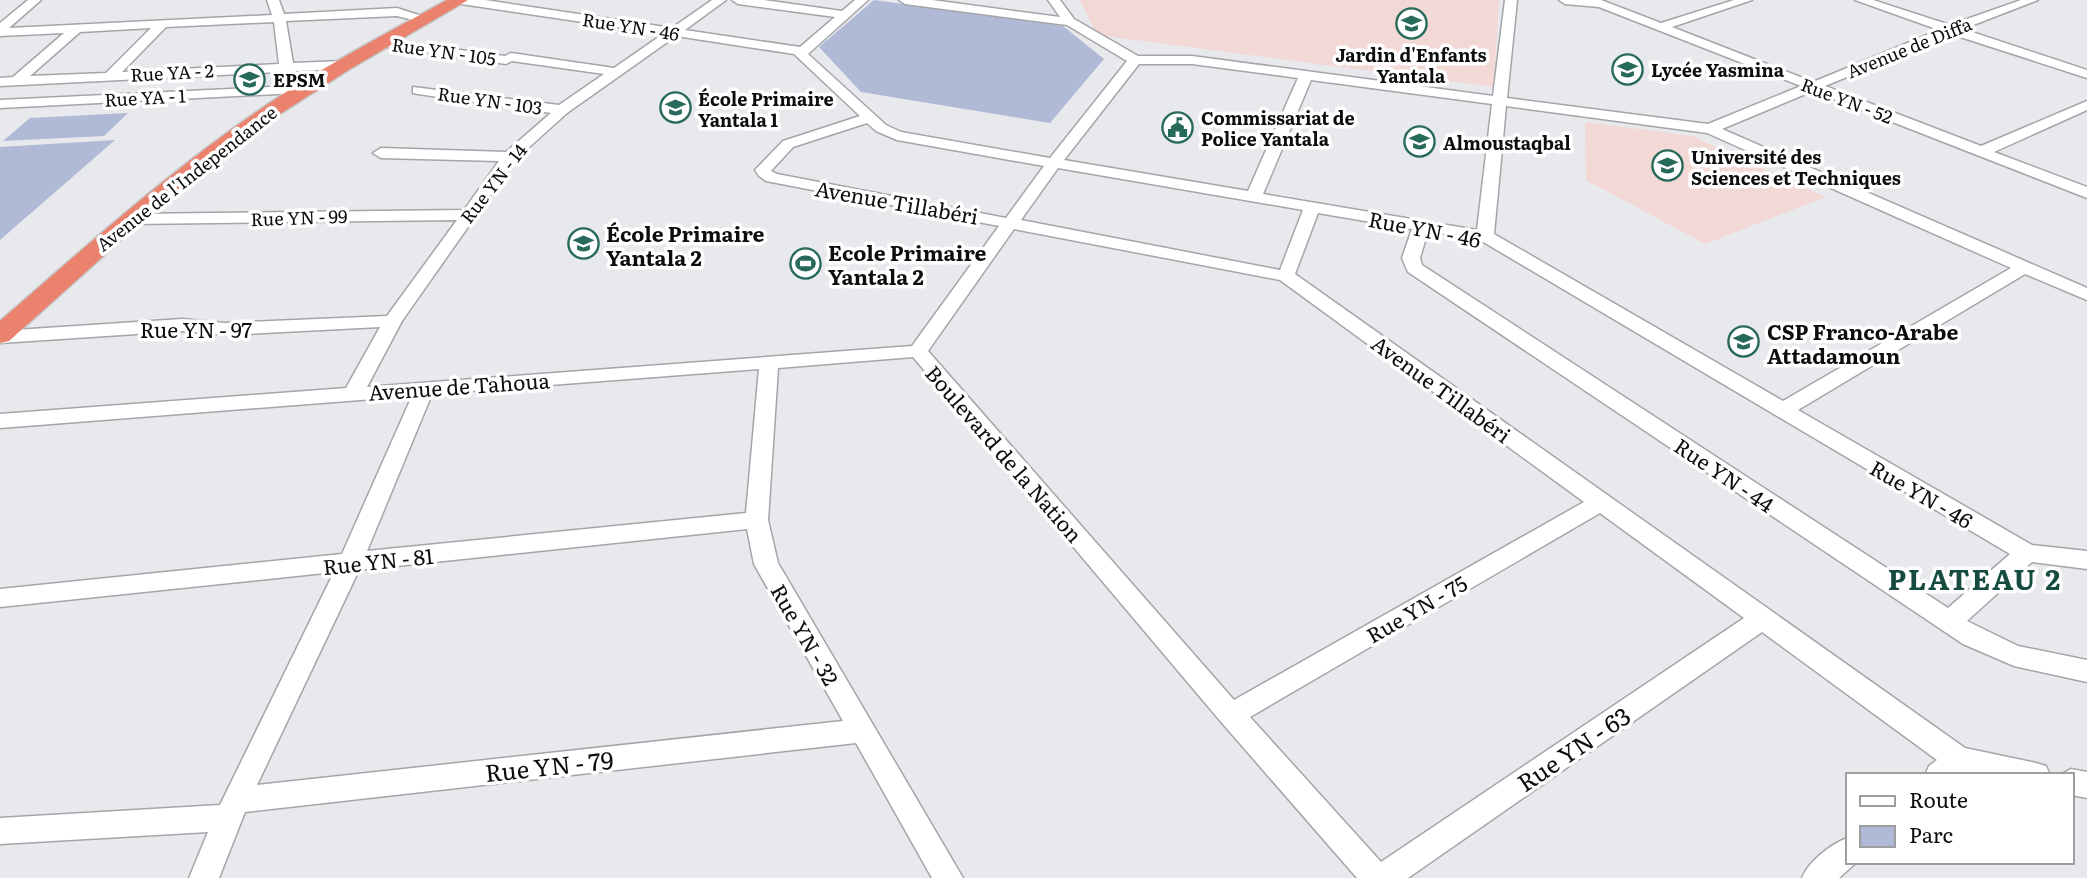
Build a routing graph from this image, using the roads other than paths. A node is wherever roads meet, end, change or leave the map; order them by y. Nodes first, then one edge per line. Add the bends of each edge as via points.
1 (35, 0) edge
2 (273, 0) edge
3 (461, 0) edge
4 (720, 0) edge
5 (738, 0) edge
6 (862, 0) edge
7 (905, 0) edge
8 (1054, 0) edge
9 (1511, 0) edge
10 (1565, 0) edge
11 (1746, 0) edge
12 (1861, 0) edge
13 (2032, 0) edge
14 (1603, 2) edge
15 (398, 6) edge
16 (844, 15) junction
17 (279, 17) junction
18 (425, 19) junction
19 (1070, 22) junction
20 (161, 25) junction
21 (1661, 27) junction
22 (76, 29) junction
23 (1951, 29) junction
24 (0, 30) edge
25 (673, 32) junction
26 (382, 42) junction
27 (800, 53) junction
28 (1135, 60) junction
29 (343, 65) junction
30 (286, 66) junction
31 (616, 72) junction
32 (2087, 74) edge
33 (111, 75) junction
34 (1306, 76) junction
35 (17, 81) junction
36 (0, 82) edge
37 (1813, 87) junction
38 (418, 90) dead end
39 (292, 93) junction
40 (1499, 101) junction
41 (0, 104) edge
42 (2087, 105) edge
43 (562, 110) junction
44 (869, 118) junction
45 (1710, 129) junction
46 (1981, 152) junction
47 (382, 153) dead end
48 (510, 157) junction
49 (1055, 161) junction
50 (2087, 193) edge
51 (1254, 196) junction
52 (1312, 207) junction
53 (467, 215) junction
54 (131, 219) junction
55 (1011, 222) junction
56 (1422, 227) junction
57 (1485, 236) junction
58 (2025, 267) junction
59 (1286, 276) junction
60 (2087, 295) edge
61 (393, 321) junction
62 (0, 336) edge
63 (918, 351) junction
64 (769, 364) junction
65 (425, 388) junction
66 (354, 392) junction
67 (1781, 411) junction
68 (0, 421) edge
69 (1601, 502) junction
70 (757, 520) junction
71 (2027, 553) junction
72 (2087, 560) edge
73 (350, 563) junction
74 (0, 598) edge
75 (1763, 618) junction
76 (1949, 622) junction
77 (2087, 671) edge
78 (1231, 715) junction
79 (862, 731) junction
80 (1948, 767) edge
81 (2014, 773) edge
82 (232, 809) junction
83 (0, 831) edge
84 (1846, 853) edge
85 (204, 878) edge
86 (948, 878) edge
87 (1376, 878) edge
88 (1383, 878) edge
89 (1817, 878) edge

1 - 24 street
2 - 17 street
3 - 18 highway, Avenue de l'Independance
3 - 25 street, Rue YN - 46
4 - 25 street, Rue YN - 14
5 - 16 street
6 - 16 street
7 - 19 street
8 - 19 street
9 - 40 street
10 - 14 street, Rue YN - 52
11 - 21 street
12 - 23 street
13 - 23 street, Avenue de Diffa
14 - 21 street, Rue YN - 52
15 - 17 street
15 - 18 street
16 - 27 street
17 - 20 street
17 - 30 street
18 - 26 highway, Avenue de l'Independance
19 - 28 street
20 - 22 street
20 - 33 street
21 - 37 street, Rue YN - 52
22 - 24 street
22 - 35 street
23 - 32 street
23 - 37 street, Avenue de Diffa
25 - 27 street, Rue YN - 46
25 - 31 street, Rue YN - 14
26 - 29 highway, Avenue de l'Independance
26 - 31 street, Rue YN - 105
27 - 44 street, Rue YN - 46
28 - 34 street via 1192,61
28 - 49 street, Boulevard de la Nation
29 - 30 street, Rue YA - 2
29 - 39 highway, Avenue de l'Independance
30 - 33 street, Rue YA - 2
30 - 39 street
31 - 43 street, Rue YN - 14
33 - 35 street, Rue YA - 2
34 - 40 street
34 - 51 street
35 - 36 street, Rue YA - 2
37 - 45 street, Avenue de Diffa
37 - 46 street, Rue YN - 52
38 - 43 street, Rue YN - 103
39 - 41 street, Rue YA - 1
39 - 54 highway, Avenue de l'Independance
40 - 45 street
40 - 57 street
42 - 46 street
43 - 48 street, Rue YN - 14
44 - 49 street, Rue YN - 46 via 897,136
44 - 55 street, Avenue Tillabéri via 788,144 764,173
45 - 58 street
46 - 50 street, Rue YN - 52
47 - 48 street
48 - 53 street, Rue YN - 14
49 - 51 street, Rue YN - 46
49 - 55 street, Boulevard de la Nation
51 - 52 street, Rue YN - 46
52 - 56 street, Rue YN - 46
52 - 59 street
53 - 54 street, Rue YN - 99
53 - 61 street, Rue YN - 14
54 - 62 highway, Avenue de l'Independance
55 - 59 street, Avenue Tillabéri
55 - 63 street, Boulevard de la Nation
56 - 57 street, Rue YN - 46
56 - 76 street, Rue YN - 44 via 1411,258 1414,268
57 - 67 street, Rue YN - 46
58 - 60 street
58 - 67 street
59 - 69 street, Avenue Tillabéri
61 - 62 street, Rue YN - 97 via 225,329 182,325
61 - 66 street, Rue YN - 14
63 - 64 street, Avenue de Tahoua
63 - 78 street, Boulevard de la Nation
64 - 65 street, Avenue de Tahoua
64 - 70 street, Rue YN - 32
65 - 66 street, Avenue de Tahoua
65 - 73 street
66 - 68 street, Avenue de Tahoua
67 - 71 street, Rue YN - 46
69 - 75 street, Avenue Tillabéri
69 - 78 street, Rue YN - 75
70 - 73 street, Rue YN - 81
70 - 79 street, Rue YN - 32 via 766,564
71 - 72 street, Rue YN - 46
71 - 76 street
73 - 74 street, Rue YN - 81
73 - 82 street
75 - 80 street, Avenue Tillabéri
75 - 88 street, Rue YN - 63
76 - 77 street, Rue YN - 44 via 2014,656
78 - 87 street, Boulevard de la Nation
79 - 82 street, Rue YN - 79
79 - 86 street, Rue YN - 32
80 - 81 street, Avenue Tillabéri
82 - 83 street, Rue YN - 79
82 - 85 street
84 - 89 street

